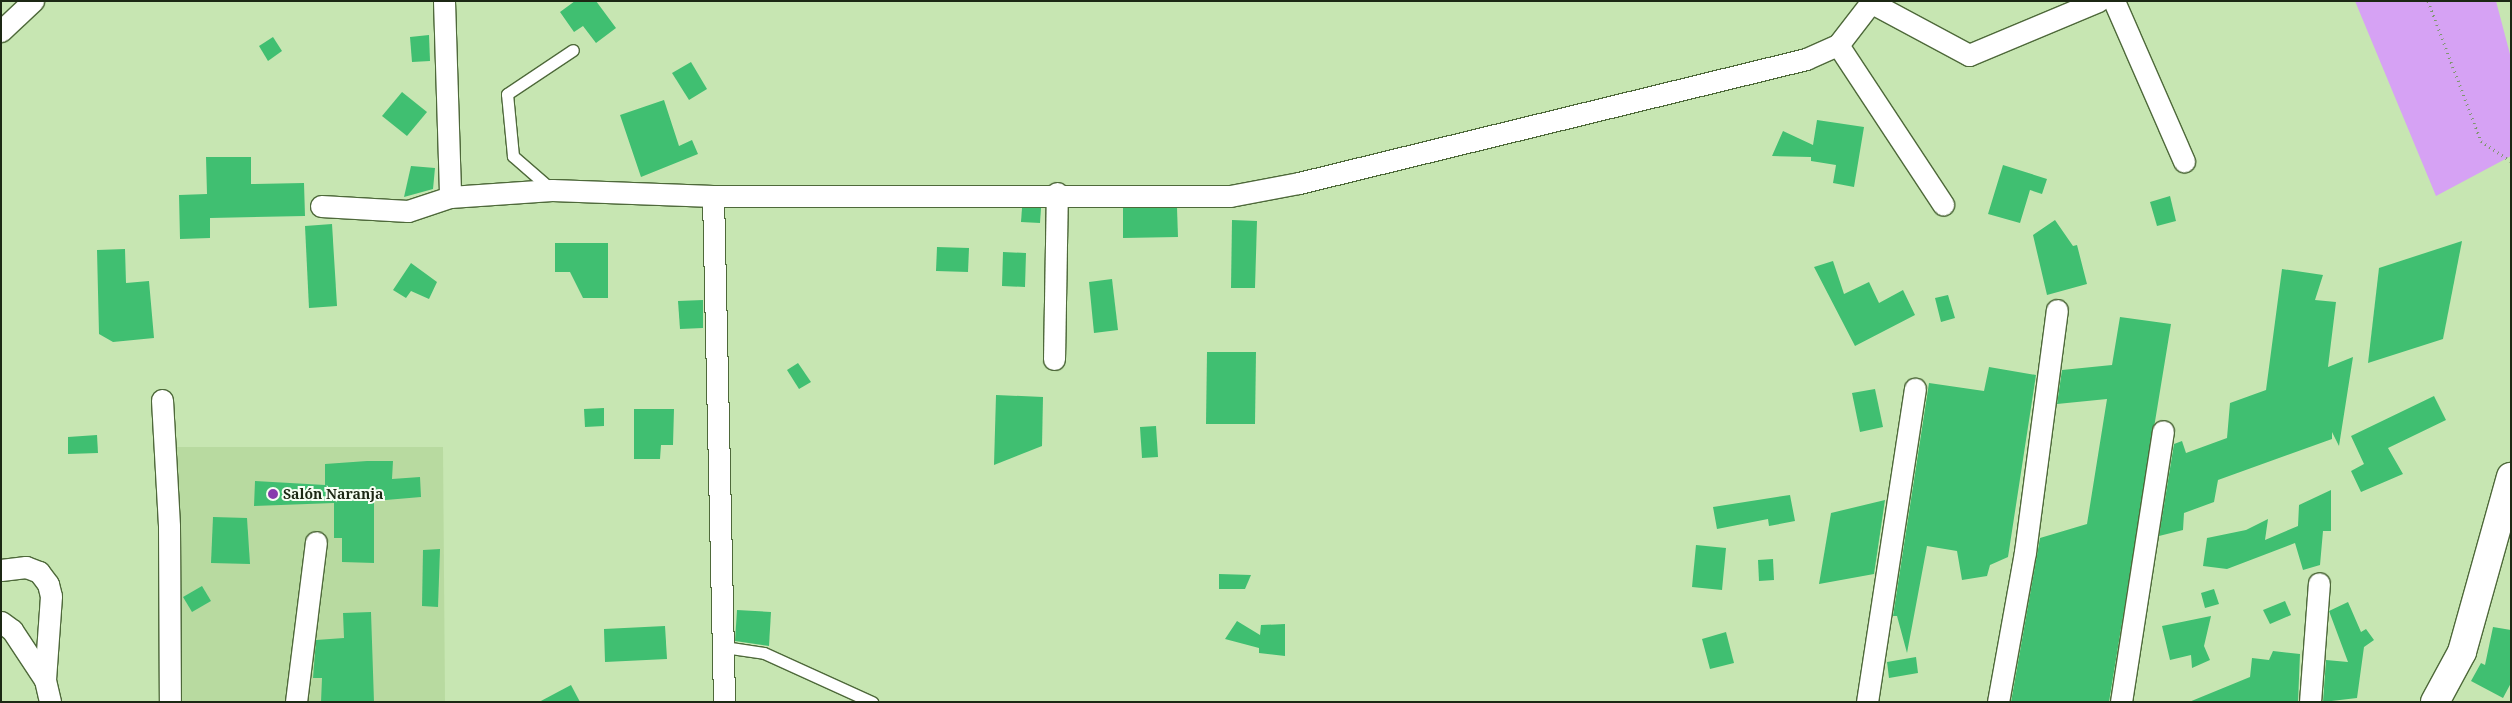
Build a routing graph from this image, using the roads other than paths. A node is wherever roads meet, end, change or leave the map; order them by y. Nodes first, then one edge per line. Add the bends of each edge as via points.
1 (33, 1) edge
2 (444, 1) edge
3 (2098, 1) edge
4 (2114, 1) edge
5 (1872, 2) edge
6 (13, 16) edge
7 (1838, 45) junction
8 (573, 50) dead end
9 (2184, 161) dead end
10 (552, 190) junction
11 (1057, 193) junction
12 (713, 196) junction
13 (450, 197) junction
14 (1943, 204) dead end
15 (321, 206) dead end
16 (2057, 310) dead end
17 (1054, 359) dead end
18 (1915, 390) dead end
19 (162, 400) dead end
20 (2163, 432) dead end
21 (2511, 477) edge
22 (316, 542) dead end
23 (4, 572) edge
24 (2319, 583) dead end
25 (48, 616) junction
26 (7, 626) edge
27 (724, 647) junction
28 (45, 680) junction
29 (50, 702) edge
30 (170, 702) edge
31 (296, 702) edge
32 (724, 702) edge
33 (872, 702) edge
34 (1867, 702) edge
35 (1998, 702) edge
36 (2121, 702) edge
37 (2310, 702) edge
38 (2435, 702) edge

1 - 6 street
2 - 13 street
3 - 5 street via 1969,55
4 - 9 street
5 - 7 street
7 - 11 street via 1806,59 1299,183 1230,196
7 - 14 street
8 - 10 lane via 507,94 513,156
10 - 12 street
10 - 13 street
11 - 12 street
11 - 17 street
12 - 27 street
13 - 15 street via 408,212
16 - 35 street via 2024,552
18 - 34 street
19 - 30 street via 169,526
20 - 36 street
21 - 38 main road via 2462,652
22 - 31 street
23 - 25 street via 39,572 51,596
24 - 37 street
25 - 26 street via 28,629
25 - 28 street
26 - 28 street
27 - 32 street
27 - 33 lane via 764,653
28 - 29 street

